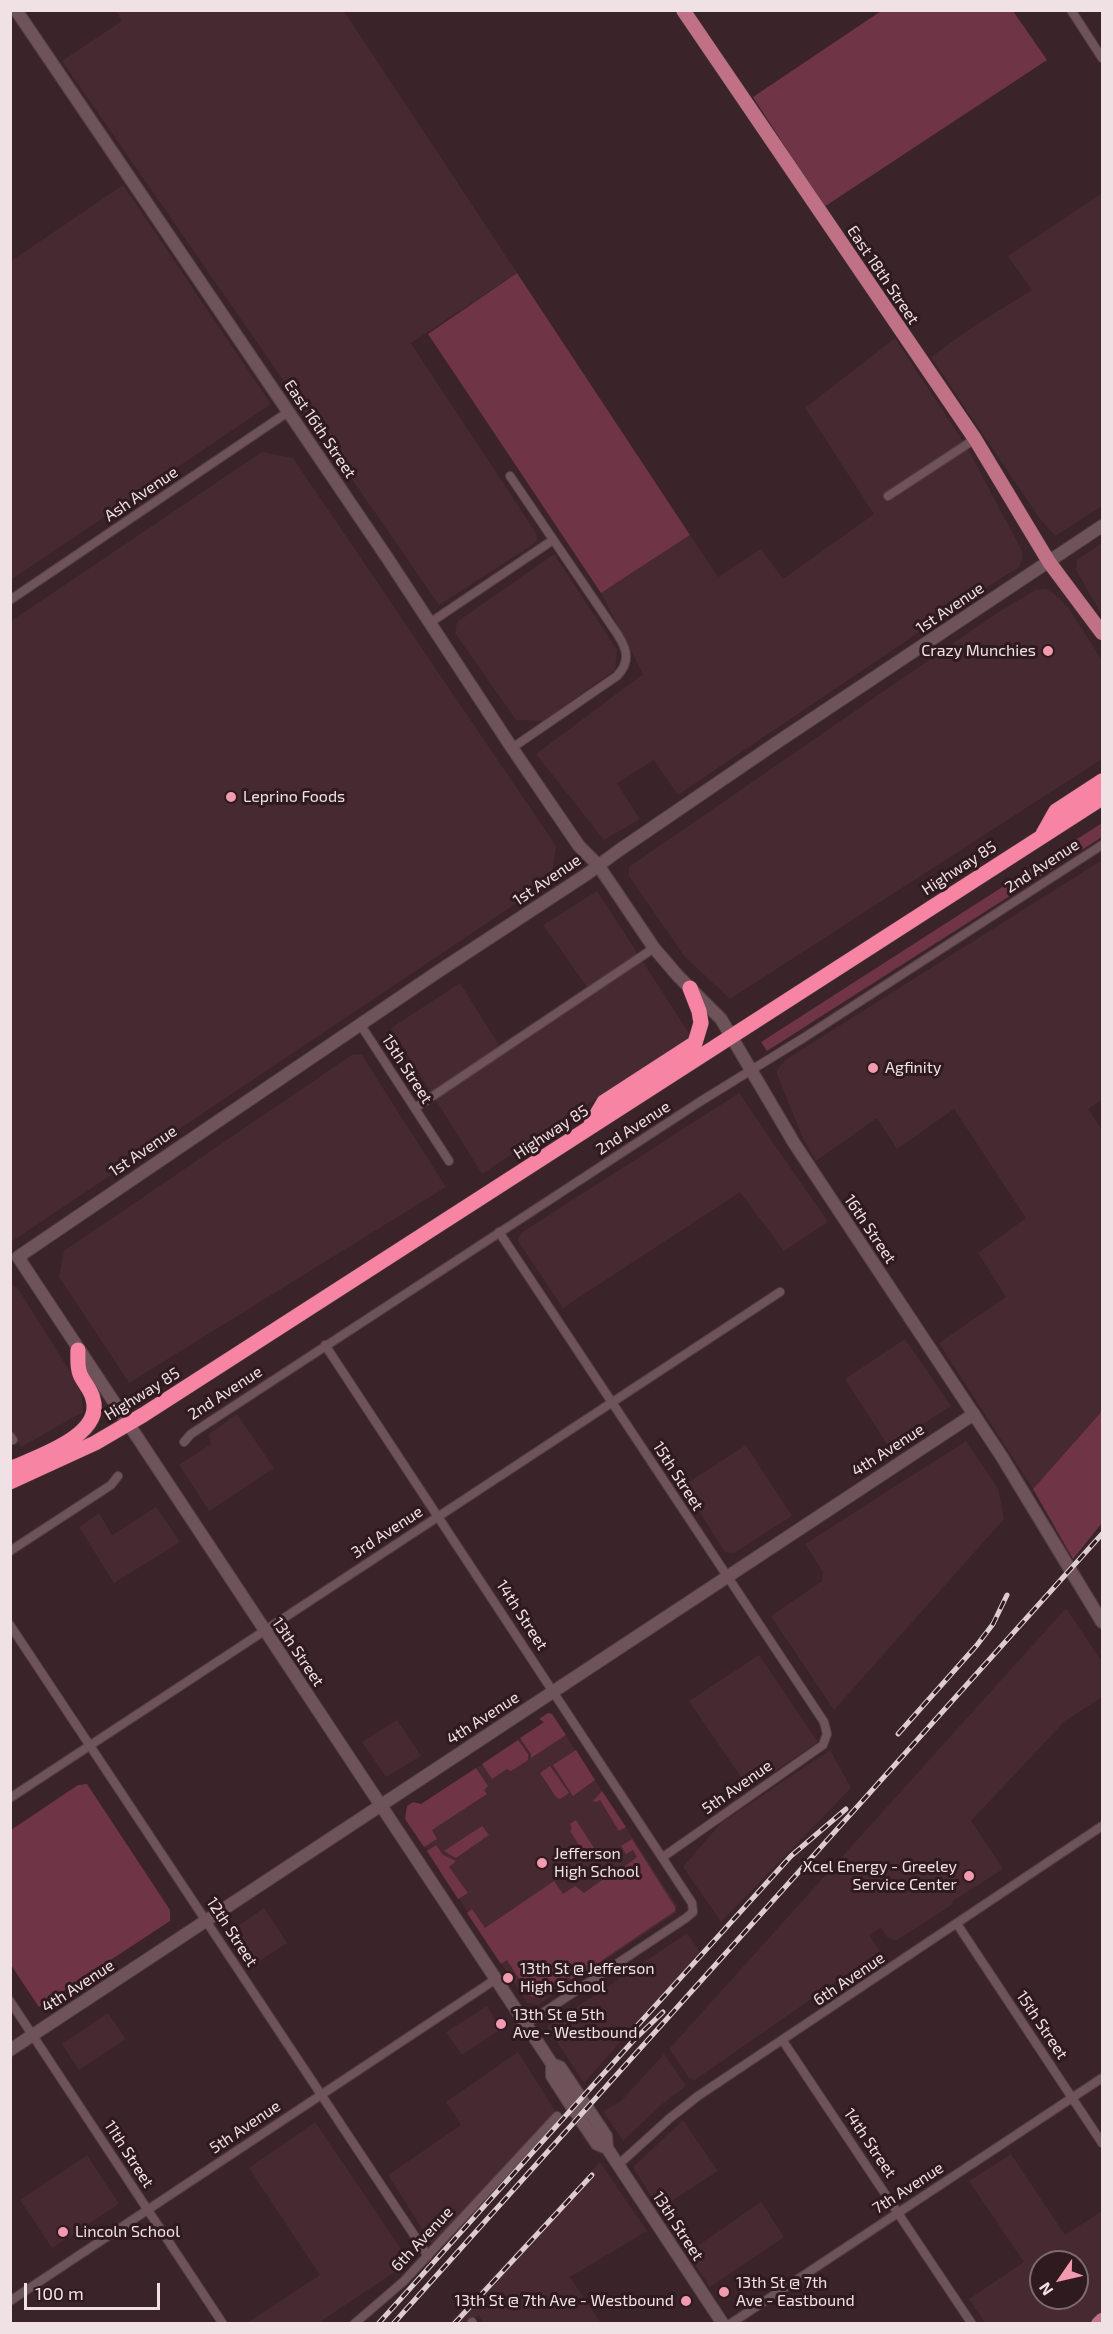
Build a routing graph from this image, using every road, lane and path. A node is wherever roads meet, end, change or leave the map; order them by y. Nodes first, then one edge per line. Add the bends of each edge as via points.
1 (16, 10) edge
2 (683, 10) edge
3 (1071, 10) edge
4 (1102, 58) edge
5 (288, 412) junction
6 (975, 439) junction
7 (510, 476) dead end
8 (888, 496) dead end
9 (1102, 526) edge
10 (553, 540) junction
11 (1049, 562) junction
12 (10, 600) edge
13 (430, 622) junction
14 (1102, 633) edge
15 (512, 748) junction
16 (1102, 781) edge
17 (1102, 798) edge
18 (1042, 836) junction
19 (1102, 845) edge
20 (598, 865) junction
21 (654, 948) junction
22 (690, 988) junction
23 (360, 1024) junction
24 (733, 1036) junction
25 (752, 1069) junction
26 (415, 1108) junction
27 (589, 1128) junction
28 (449, 1161) dead end
29 (499, 1232) junction
30 (14, 1260) edge
31 (780, 1292) dead end
32 (325, 1346) junction
33 (78, 1350) junction
34 (612, 1402) junction
35 (974, 1414) junction
36 (127, 1425) junction
37 (184, 1442) dead end
38 (10, 1469) edge
39 (118, 1476) dead end
40 (10, 1482) edge
41 (438, 1516) junction
42 (10, 1551) edge
43 (728, 1578) junction
44 (1102, 1622) edge
45 (10, 1625) edge
46 (264, 1630) junction
47 (554, 1692) junction
48 (826, 1738) joint
49 (90, 1745) junction
50 (10, 1798) edge
51 (381, 1807) junction
52 (1102, 1826) edge
53 (663, 1857) junction
54 (207, 1922) junction
55 (957, 1924) junction
56 (496, 1979) junction
57 (10, 2001) edge
58 (526, 2024) junction
59 (33, 2036) junction
60 (783, 2041) junction
61 (10, 2050) edge
62 (1102, 2078) edge
63 (321, 2095) junction
64 (1073, 2098) junction
65 (557, 2116) dead end
66 (1102, 2143) edge
67 (618, 2165) junction
68 (148, 2210) junction
69 (898, 2212) junction
70 (428, 2256) junction
71 (10, 2301) edge
72 (1102, 2320) edge
73 (223, 2324) edge
74 (354, 2324) edge
75 (723, 2324) edge
76 (730, 2324) edge
77 (972, 2324) edge
78 (1098, 2324) edge

1 - 5 street, East 16th Street
2 - 6 main road, East 18th Street
3 - 4 street
5 - 12 street, Ash Avenue
5 - 13 street, East 16th Street
6 - 8 street
6 - 11 main road, East 18th Street
7 - 10 street
9 - 11 street, 1st Avenue
10 - 13 street
10 - 15 street via 618,635 628,659 617,676
11 - 14 main road, East 18th Street
11 - 20 street, 1st Avenue
13 - 15 street, East 16th Street
15 - 20 street, East 16th Street via 579,846
16 - 18 highway via 1056,811
17 - 18 highway, Highway 85
18 - 24 highway, Highway 85
19 - 25 street, 2nd Avenue
20 - 21 street, 16th Street
20 - 23 street, 1st Avenue
21 - 22 street, 16th Street
21 - 26 street
22 - 24 street, 16th Street
22 - 27 highway via 701,1023 695,1043 604,1102
23 - 26 street, 15th Street
23 - 30 street, 1st Avenue
24 - 25 street, 16th Street
24 - 27 highway, Highway 85
25 - 29 street, 2nd Avenue
25 - 35 street, 16th Street via 800,1153
26 - 28 street, 15th Street
27 - 36 highway, Highway 85
29 - 32 street, 2nd Avenue
29 - 34 street, 15th Street
30 - 33 street, 13th Street
31 - 34 street, 3rd Avenue
32 - 37 street, 2nd Avenue
32 - 41 street, 14th Street
33 - 36 street, 13th Street
33 - 38 highway via 79,1372 94,1400 89,1424 71,1440
34 - 41 street, 3rd Avenue
34 - 43 street, 15th Street
35 - 43 street, 4th Avenue
35 - 44 street, 16th Street
36 - 40 highway, Highway 85
36 - 46 street, 13th Street
39 - 42 street via 111,1485
41 - 46 street, 3rd Avenue
41 - 47 street, 14th Street
43 - 47 street, 4th Avenue
43 - 48 street, 15th Street via 824,1722
45 - 49 street, 12th Street
46 - 49 street, 3rd Avenue
46 - 51 street, 13th Street
47 - 51 street, 4th Avenue
47 - 53 street, 14th Street
48 - 53 street, 5th Avenue via 823,1745
49 - 50 street, 3rd Avenue
49 - 54 street, 12th Street
51 - 54 street, 4th Avenue
51 - 56 street, 13th Street
52 - 55 street, 6th Avenue
53 - 58 street, 14th Street via 692,1903 693,1912
54 - 59 street, 4th Avenue
54 - 63 street, 12th Street
55 - 60 street, 6th Avenue
55 - 64 street, 15th Street
56 - 58 street, 13th Street
56 - 63 street, 5th Avenue
57 - 59 street, 11th Street
58 - 67 street, 13th Street via 552,2064 552,2076 572,2107 597,2144 607,2148
59 - 61 street, 4th Avenue
59 - 68 street, 11th Street
60 - 67 street, 6th Avenue via 698,2096
60 - 69 street, 14th Street
62 - 64 street, 7th Avenue
63 - 68 street, 5th Avenue
63 - 70 street, 12th Street
64 - 66 street, 15th Street
64 - 69 street, 7th Avenue
65 - 70 street, 6th Avenue
67 - 75 street, 13th Street
68 - 71 street, 5th Avenue
68 - 73 street, 11th Street
69 - 76 street, 7th Avenue
69 - 77 street, 14th Street
70 - 74 street, 6th Avenue
72 - 78 main road

